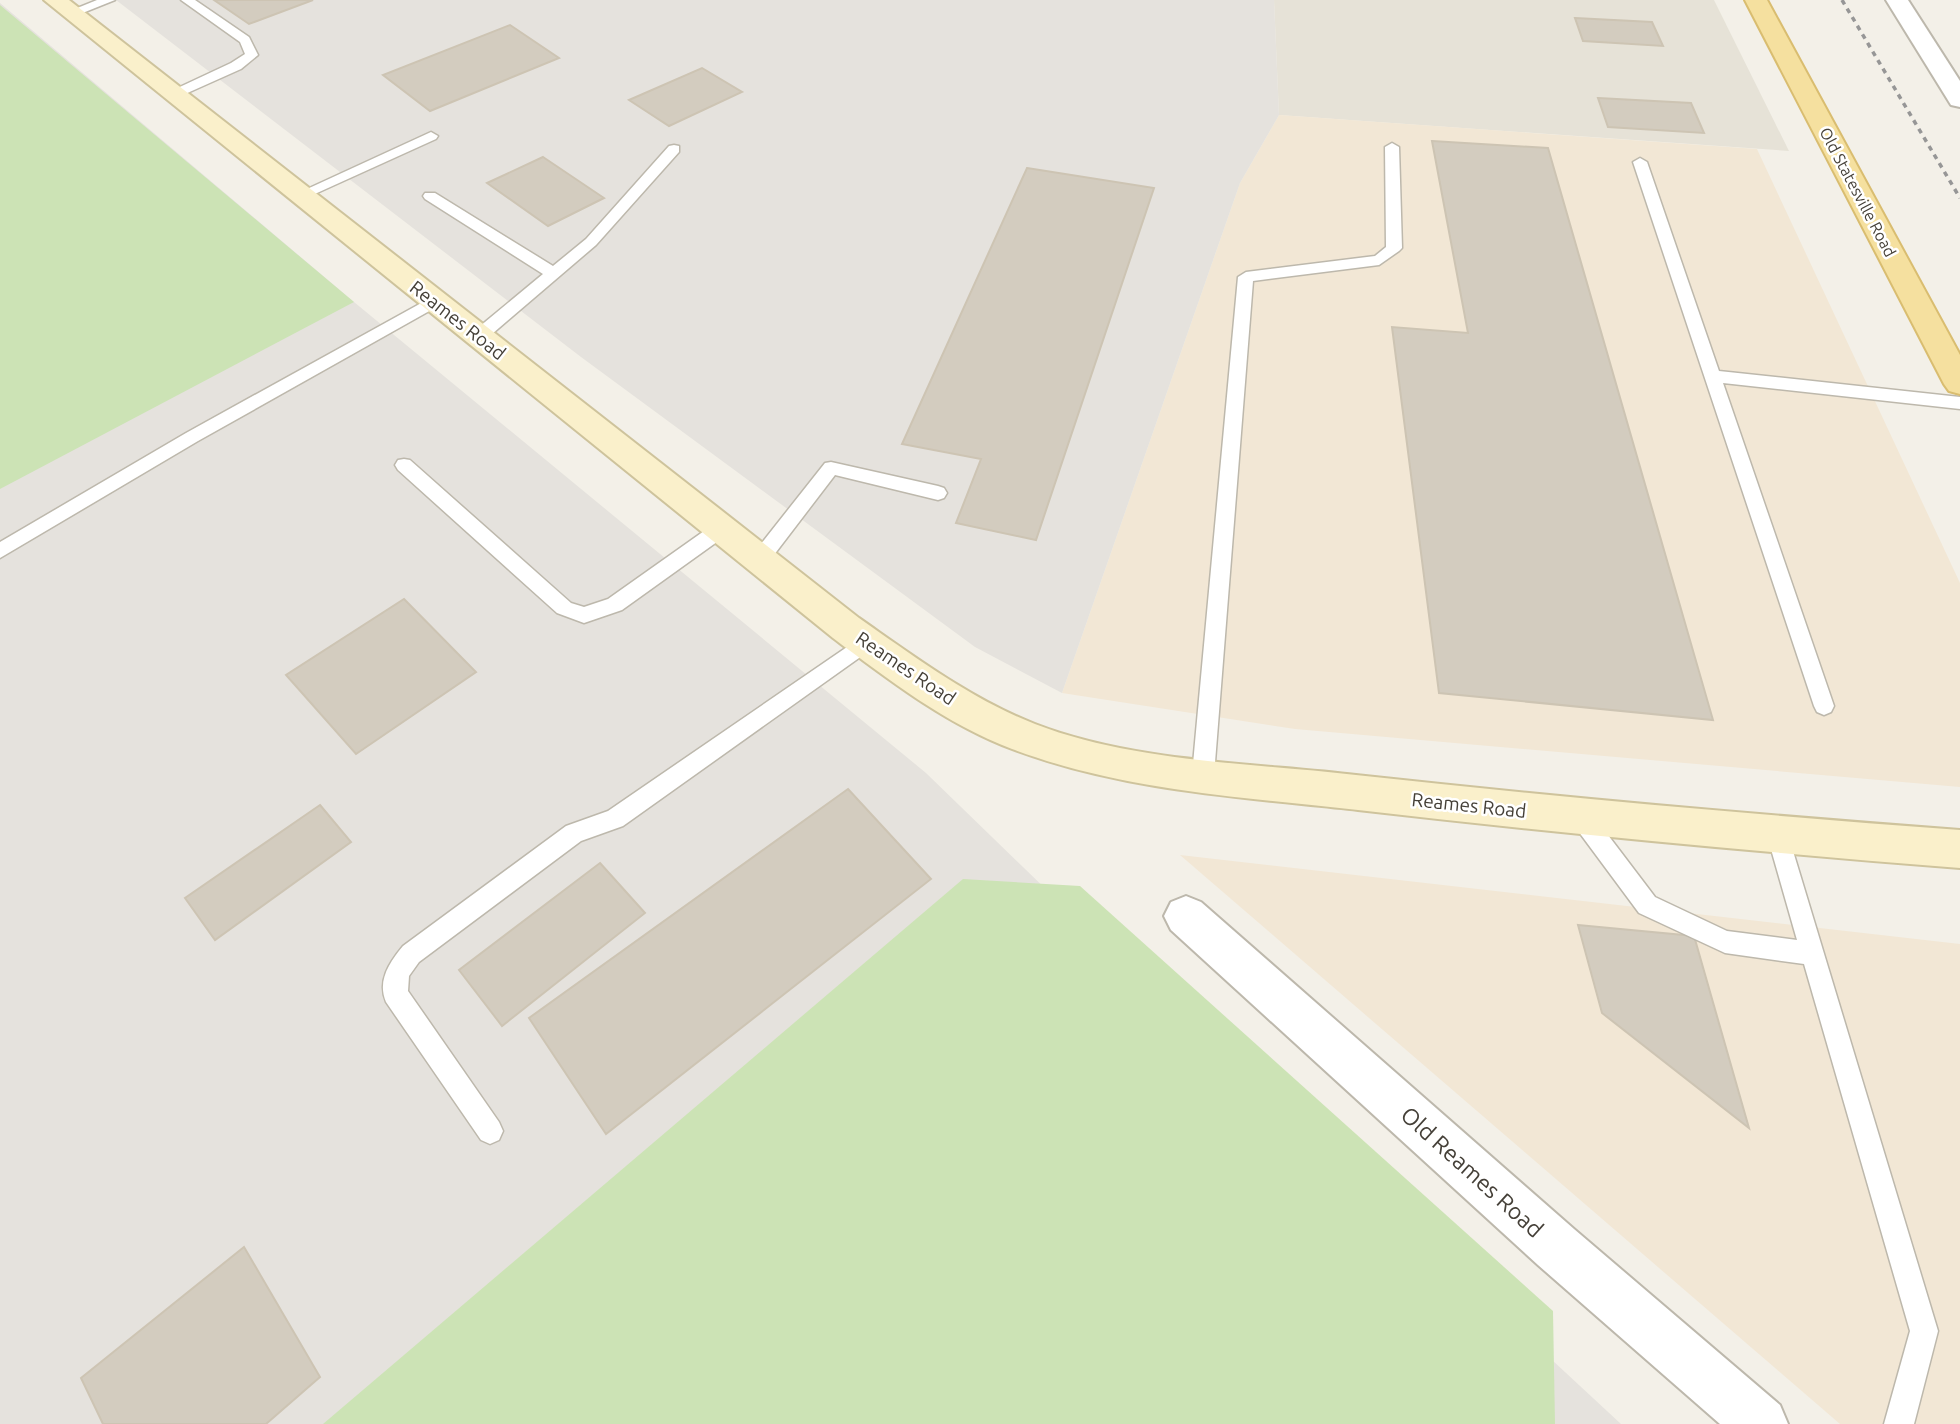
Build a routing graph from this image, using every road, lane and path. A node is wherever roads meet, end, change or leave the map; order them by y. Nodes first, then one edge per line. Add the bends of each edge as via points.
1 (109, 0) edge
2 (187, 0) edge
3 (1756, 0) edge
4 (1897, 0) edge
5 (63, 6) edge
6 (174, 95) junction
7 (1960, 100) edge
8 (431, 136) dead end
9 (1392, 147) dead end
10 (674, 149) dead end
11 (1640, 162) dead end
12 (301, 195) junction
13 (430, 196) dead end
14 (554, 274) junction
15 (434, 301) junction
16 (479, 336) junction
17 (1712, 376) junction
18 (1960, 384) edge
19 (1960, 403) edge
20 (404, 465) dead end
21 (938, 493) dead end
22 (721, 528) junction
23 (0, 551) edge
24 (760, 559) junction
25 (866, 642) junction
26 (1824, 706) dead end
27 (1203, 775) junction
28 (1581, 817) junction
29 (1778, 835) junction
30 (1960, 849) edge
31 (1186, 916) dead end
32 (1813, 954) junction
33 (490, 1131) dead end
34 (1761, 1424) edge
35 (1899, 1424) edge

1 - 5 lane
2 - 6 lane via 245,40 252,55
3 - 18 main road, Old Statesville Road
4 - 7 street
5 - 6 main road, Reames Road
6 - 12 main road, Reames Road
8 - 12 lane
9 - 27 lane via 1394,248 1379,260 1246,277
10 - 14 lane via 592,242
11 - 17 lane
12 - 15 main road, Reames Road
13 - 14 lane
14 - 16 lane
15 - 16 main road, Reames Road
15 - 23 lane
16 - 22 main road, Reames Road
17 - 19 lane
17 - 26 lane
20 - 22 lane via 564,608 584,615 615,605
21 - 24 lane via 831,468
22 - 24 main road, Reames Road
24 - 25 main road, Reames Road
25 - 27 main road, Reames Road via 974,714 1050,746
25 - 33 lane via 615,819 574,833 411,954 397,972 395,994
27 - 28 main road, Reames Road
28 - 29 main road, Reames Road
28 - 32 lane via 1647,905 1725,942
29 - 30 main road, Reames Road
29 - 32 lane
31 - 34 street, Old Reames Road
32 - 35 lane via 1924,1331

